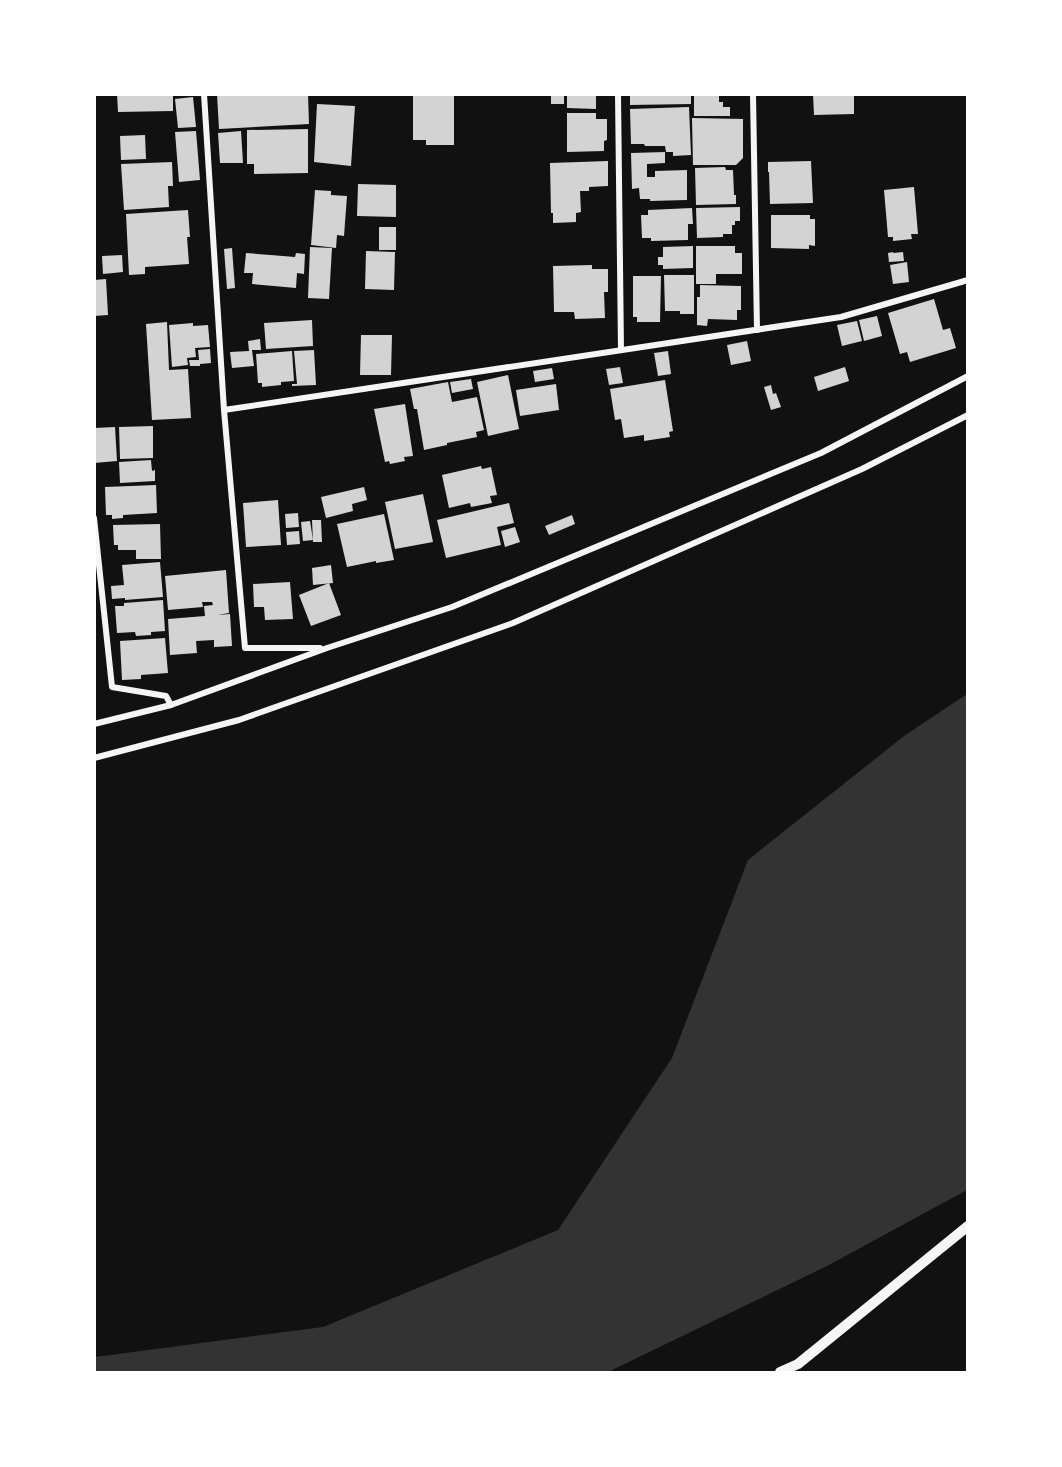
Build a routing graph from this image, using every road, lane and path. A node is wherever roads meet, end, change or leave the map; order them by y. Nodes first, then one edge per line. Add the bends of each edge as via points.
1 (204, 94) edge
2 (618, 94) edge
3 (753, 94) edge
4 (968, 280) edge
5 (757, 330) junction
6 (621, 350) junction
7 (968, 376) edge
8 (224, 410) junction
9 (968, 415) edge
10 (94, 518) edge
11 (327, 648) junction
12 (171, 705) junction
13 (94, 724) edge
14 (94, 758) edge
15 (968, 1226) edge
16 (780, 1372) edge

1 - 8 street
2 - 6 street
3 - 5 street
4 - 5 street via 841,317
5 - 6 street
6 - 8 street
7 - 11 street via 821,453 452,607
8 - 11 street via 245,648
9 - 14 street via 862,469 513,623 239,720
10 - 12 street via 112,687 166,696
11 - 12 street
12 - 13 street
15 - 16 street via 798,1364

